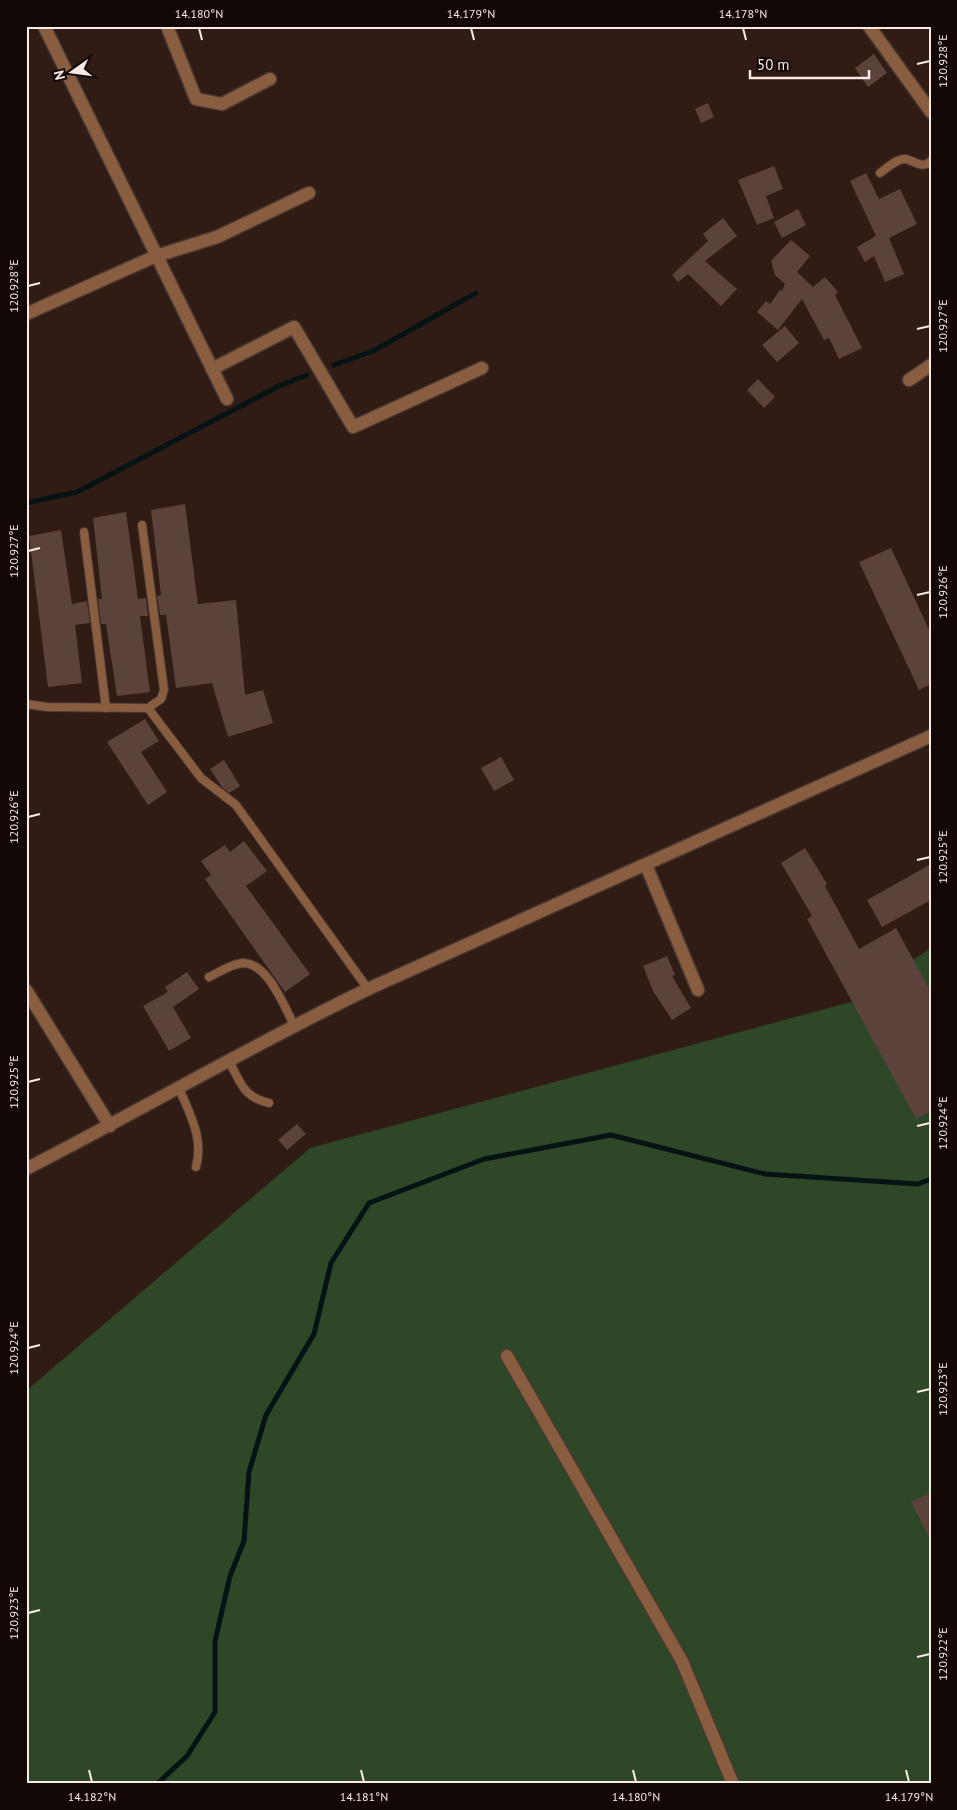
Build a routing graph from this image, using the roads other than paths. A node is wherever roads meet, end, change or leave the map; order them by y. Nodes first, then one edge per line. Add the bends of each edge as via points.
1 (44, 26) edge
2 (167, 26) edge
3 (869, 26) edge
4 (270, 80) dead end
5 (931, 112) edge
6 (931, 161) edge
7 (880, 173) dead end
8 (309, 193) dead end
9 (156, 256) junction
10 (26, 314) edge
11 (931, 365) edge
12 (482, 368) dead end
13 (212, 369) junction
14 (909, 380) dead end
15 (227, 399) dead end
16 (142, 525) dead end
17 (84, 532) dead end
18 (26, 704) edge
19 (106, 708) junction
20 (148, 708) junction
21 (931, 736) edge
22 (646, 865) junction
23 (209, 977) dead end
24 (368, 989) junction
25 (26, 990) edge
26 (698, 990) dead end
27 (294, 1025) junction
28 (229, 1061) junction
29 (179, 1088) junction
30 (269, 1103) dead end
31 (110, 1126) junction
32 (196, 1167) dead end
33 (26, 1169) edge
34 (507, 1356) dead end
35 (733, 1784) edge

1 - 9 street
2 - 4 street via 196,99 222,104
3 - 5 street
6 - 7 lane via 920,165 906,159 898,160
8 - 9 street via 216,237
9 - 10 street
9 - 13 street
11 - 14 street
12 - 13 street via 354,427 294,327
13 - 15 street
16 - 20 lane via 164,690 161,699
17 - 19 lane
18 - 19 lane
19 - 20 lane
20 - 24 lane via 201,778 236,806
21 - 22 street
22 - 24 street
22 - 26 street
23 - 27 lane via 239,963 253,964 265,973
24 - 27 street
25 - 31 street
27 - 28 street
28 - 29 street
28 - 30 lane via 248,1095 254,1100
29 - 31 street
29 - 32 lane via 199,1143
31 - 33 street
34 - 35 street via 682,1661

